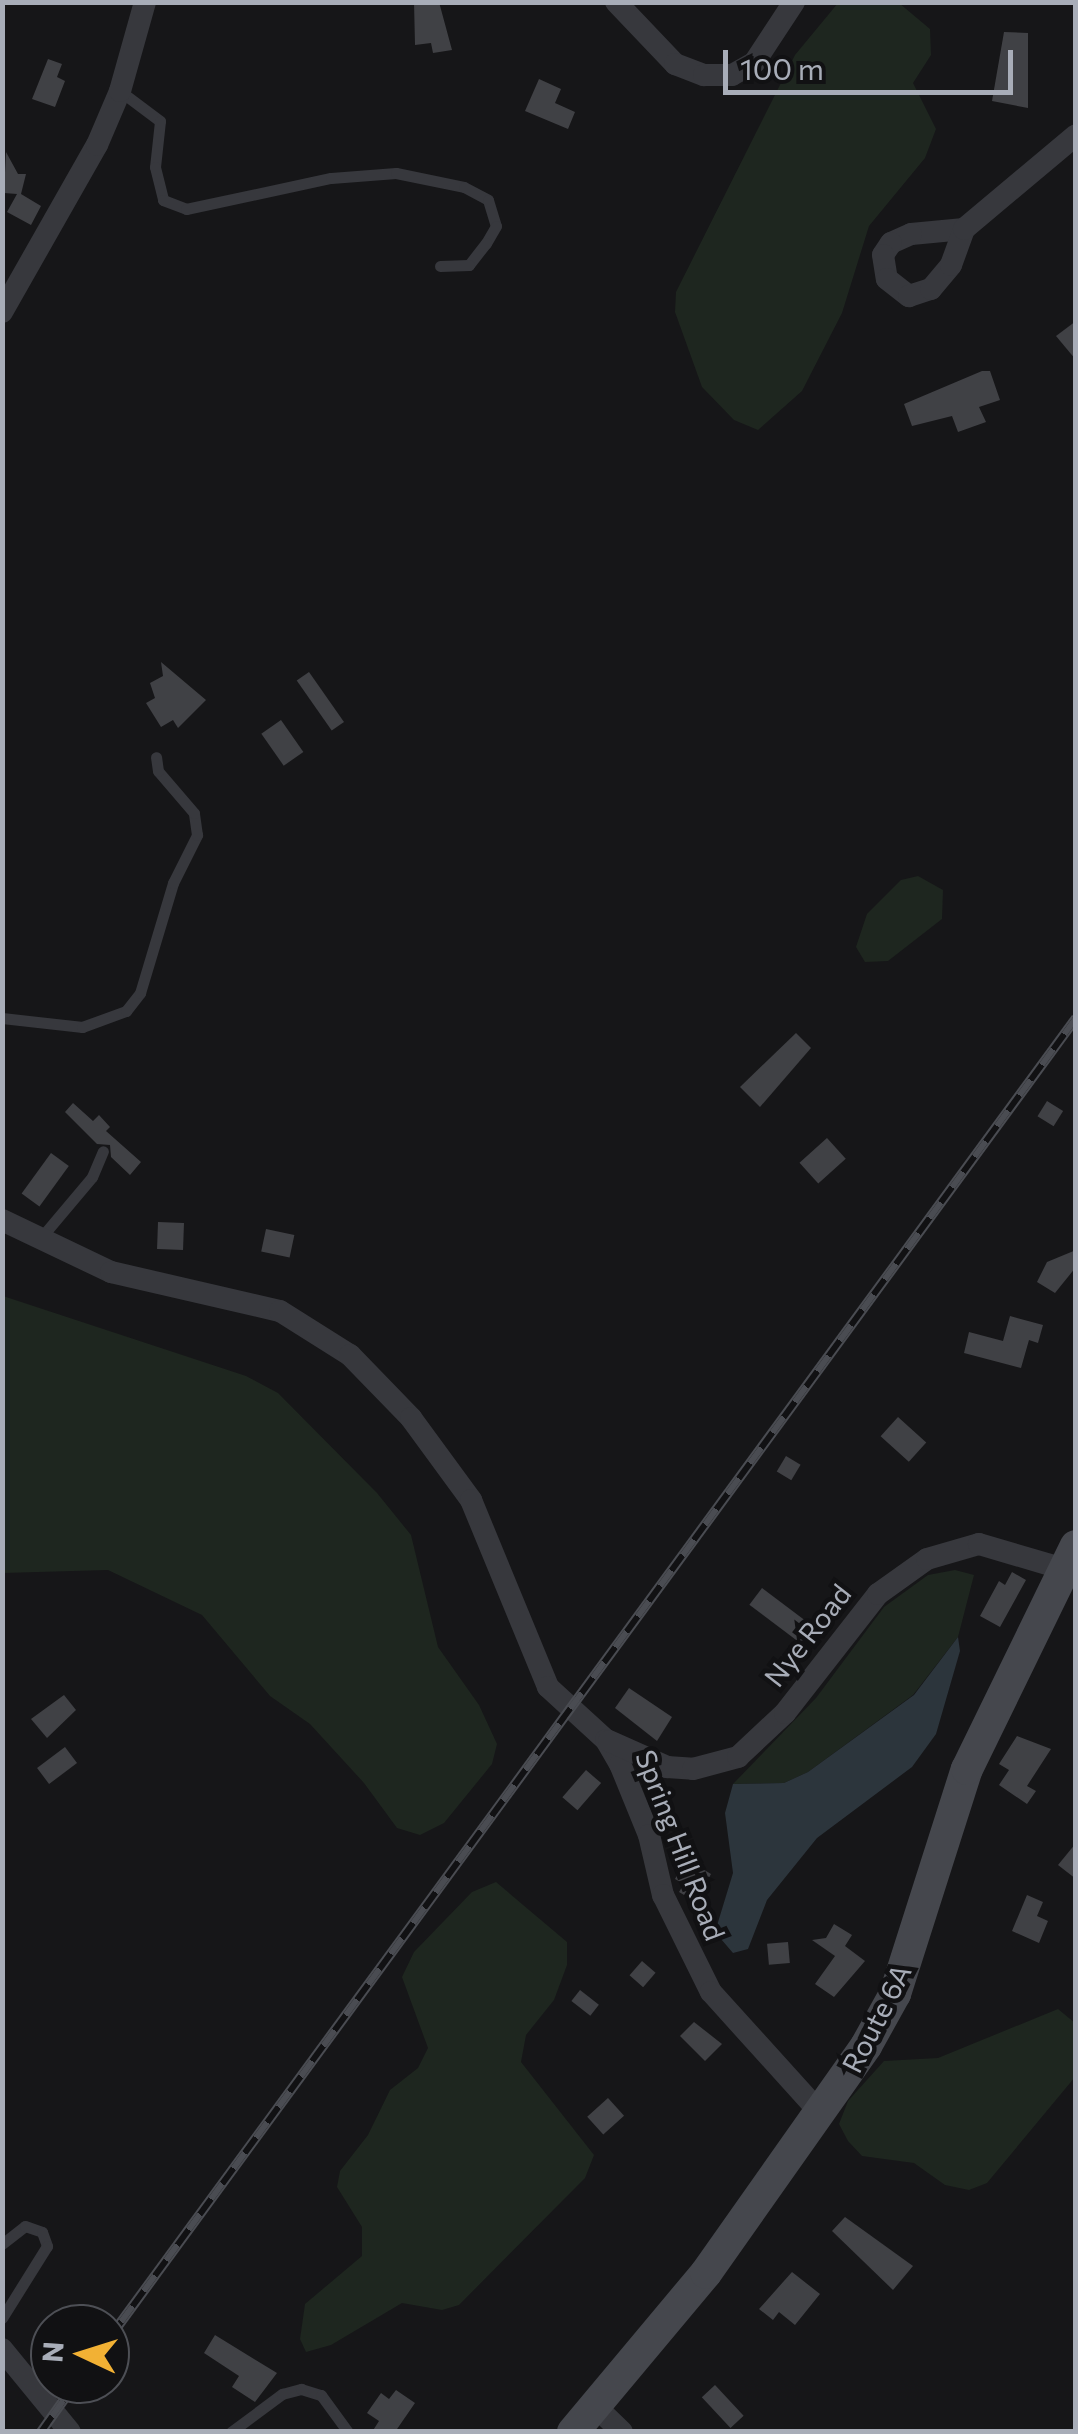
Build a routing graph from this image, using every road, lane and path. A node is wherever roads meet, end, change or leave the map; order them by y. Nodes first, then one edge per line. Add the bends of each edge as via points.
1 (145, 2) edge
2 (616, 2) edge
3 (794, 2) edge
4 (120, 92) junction
5 (1076, 134) edge
6 (964, 229) dead end
7 (440, 266) dead end
8 (2, 312) edge
9 (156, 757) dead end
10 (2, 1018) edge
11 (103, 1151) dead end
12 (2, 1220) edge
13 (38, 1241) junction
14 (1070, 1557) edge
15 (606, 1740) junction
16 (822, 2114) junction
17 (2, 2244) edge
18 (2, 2318) edge
19 (2, 2348) edge
20 (594, 2404) junction
21 (70, 2432) edge
22 (231, 2432) edge
23 (348, 2432) edge
24 (573, 2432) edge
25 (622, 2432) edge

1 - 4 street
2 - 3 street via 675,64 718,75 754,62
4 - 7 lane via 160,121 156,167 164,200 186,209 332,178 396,173 464,187 488,200 496,226 486,243 469,264
4 - 8 street
5 - 6 street
9 - 10 lane via 158,772 194,812 197,835 174,883 140,994 126,1011 82,1027
11 - 13 lane via 92,1177
12 - 13 street, Spring Hill Road
13 - 15 street, Spring Hill Road via 139,1280 250,1300 350,1356 422,1432 471,1500 542,1678
14 - 15 street, Nye Road via 979,1544 927,1559 878,1594 761,1740 728,1761 667,1767
14 - 16 main road, Route 6A via 967,1770 895,1994
15 - 16 street, Spring Hill Road via 635,1796 663,1895 712,1992
16 - 20 main road, Route 6A via 706,2273
17 - 18 lane via 25,2226 42,2232 48,2246
19 - 21 street
20 - 24 main road, Route 6A
20 - 25 street
22 - 23 lane via 282,2394 301,2389 320,2395

